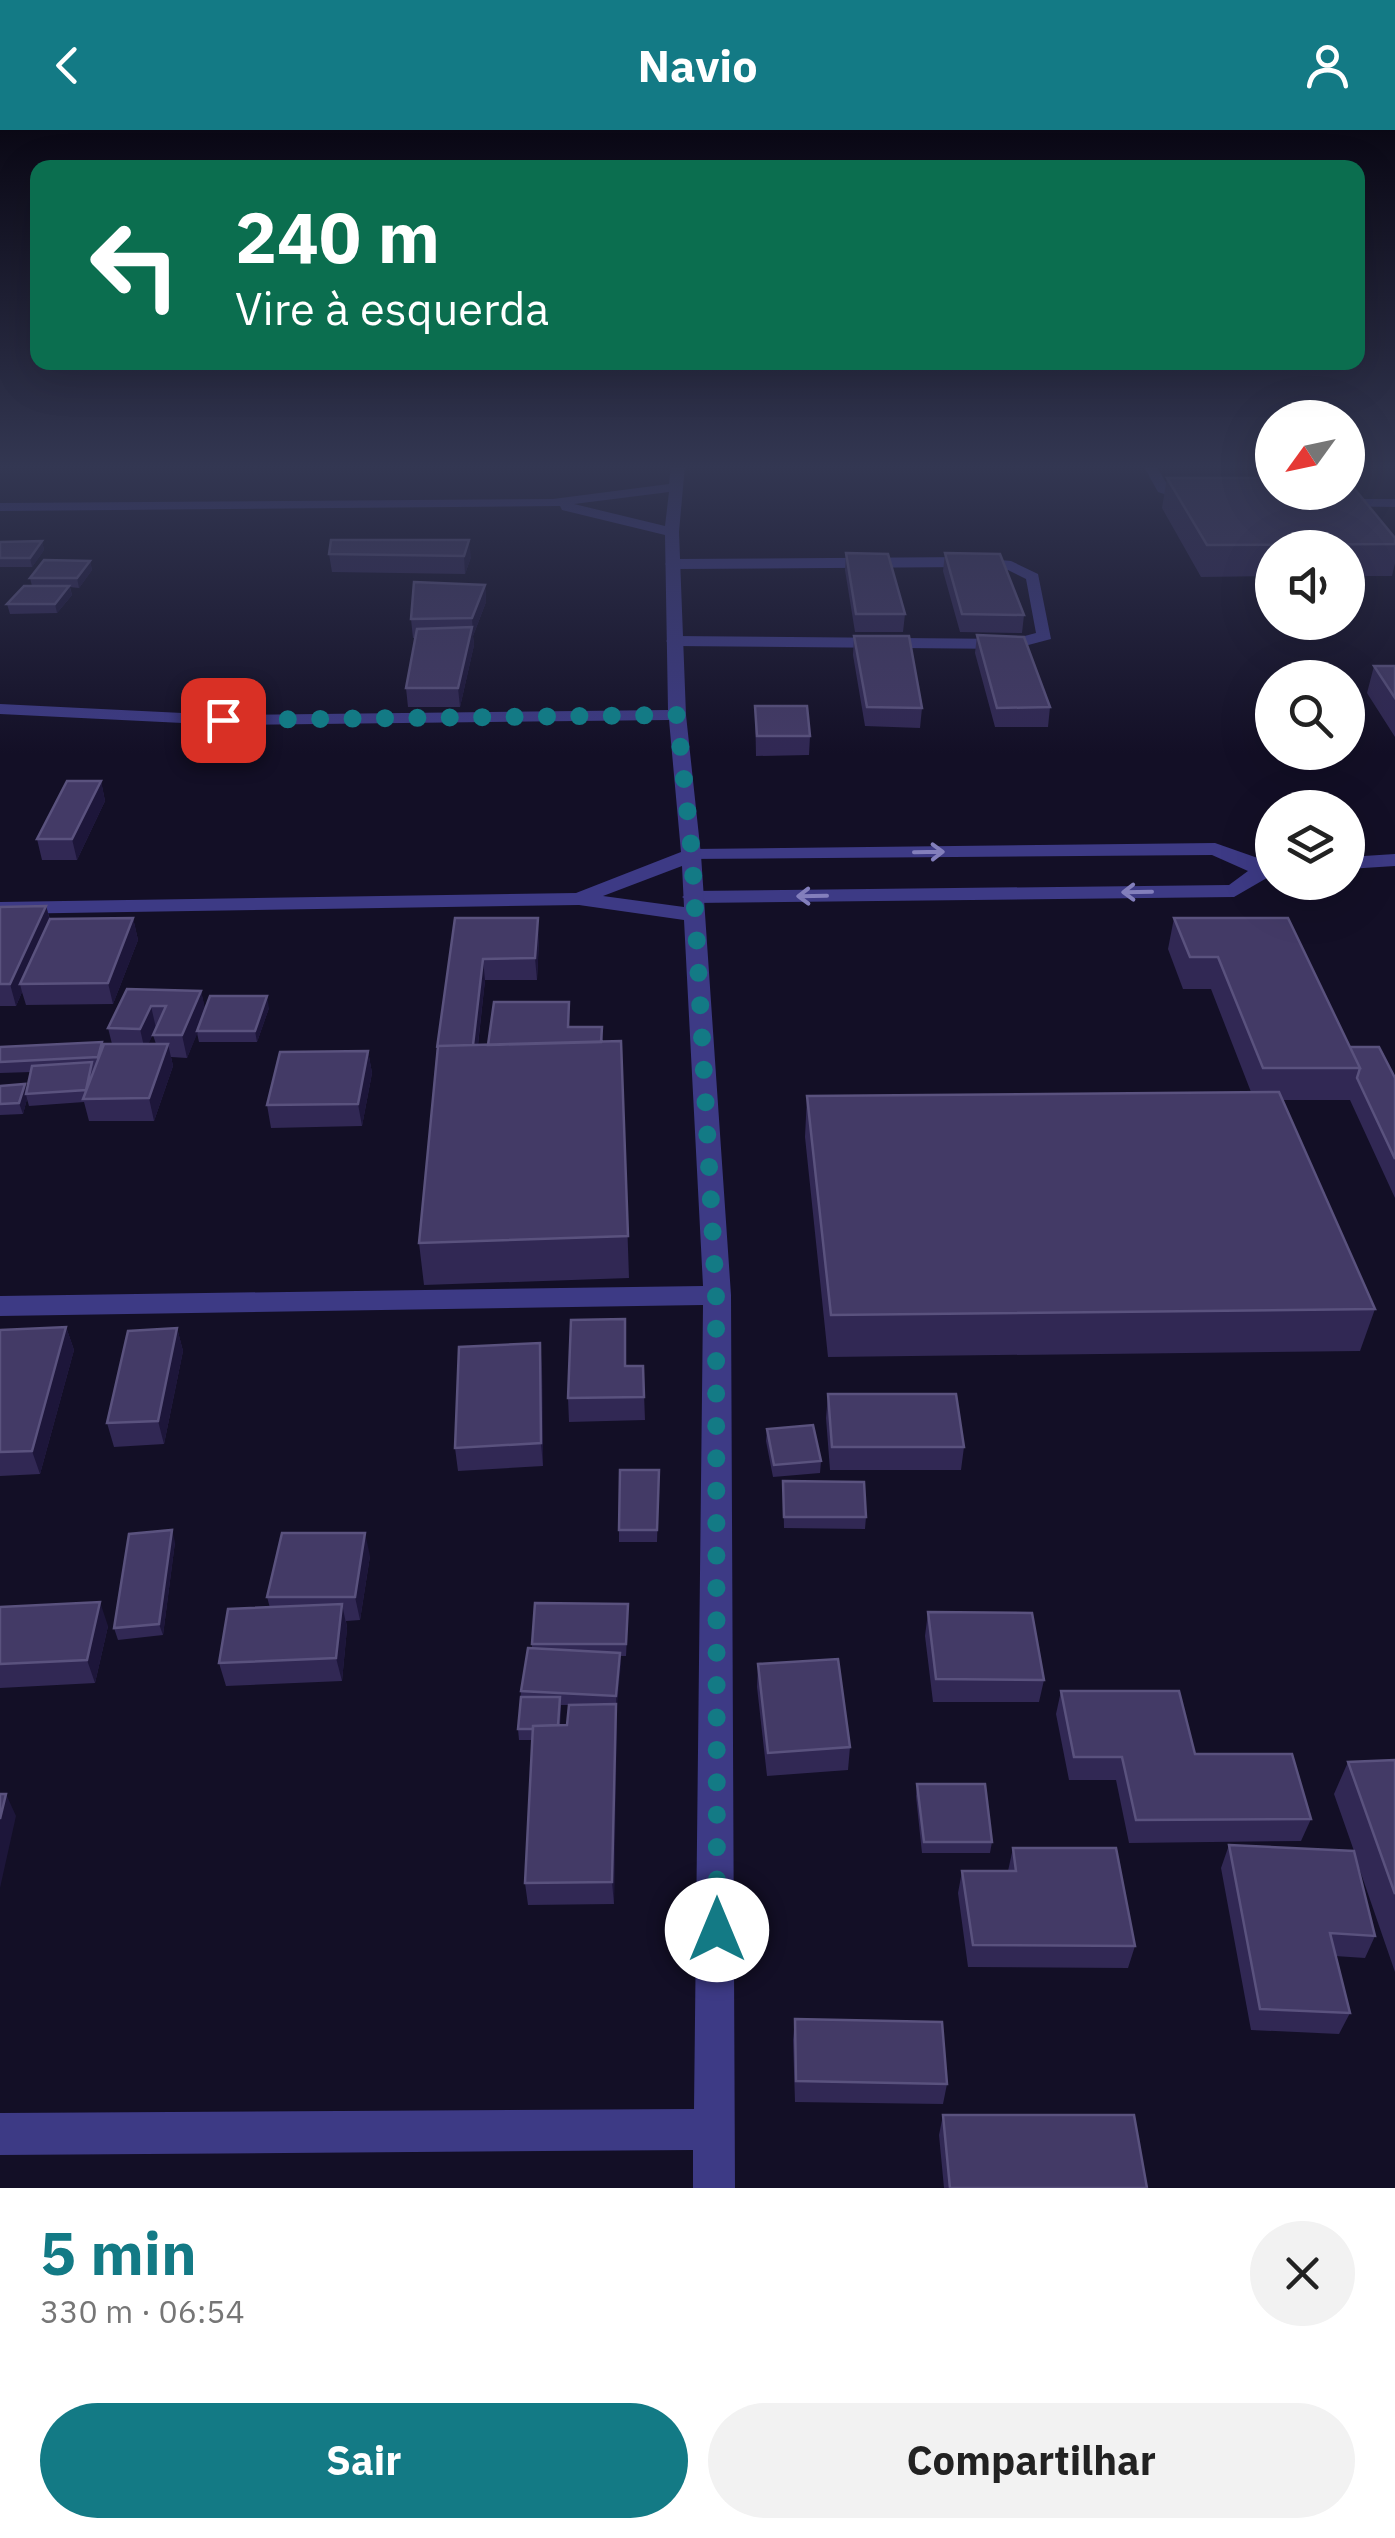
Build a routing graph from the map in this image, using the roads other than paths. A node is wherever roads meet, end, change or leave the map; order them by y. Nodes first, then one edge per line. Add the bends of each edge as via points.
1 (672, 564) joint
2 (674, 641) junction
3 (0, 710) edge
4 (677, 715) junction
5 (692, 854) junction
6 (1395, 860) edge
7 (1365, 862) edge
8 (1255, 865) edge
9 (1255, 878) edge
10 (579, 899) junction
11 (692, 906) junction
12 (0, 908) edge
13 (716, 1294) junction
14 (0, 1306) edge
15 (717, 2129) junction
16 (0, 2134) edge
17 (714, 2188) edge

1 - 2 street
1 - 2 street via 1010,566 1033,577 1045,636 1013,644
2 - 4 street
3 - 4 street via 223,720
4 - 5 street
5 -> 8 street via 1215,849
5 - 10 street
5 - 11 street
6 - 7 street
9 -> 11 street via 1234,891
10 - 11 street
10 - 12 street
11 - 13 street
13 - 14 street
13 - 15 street
15 - 16 street
15 - 17 street

